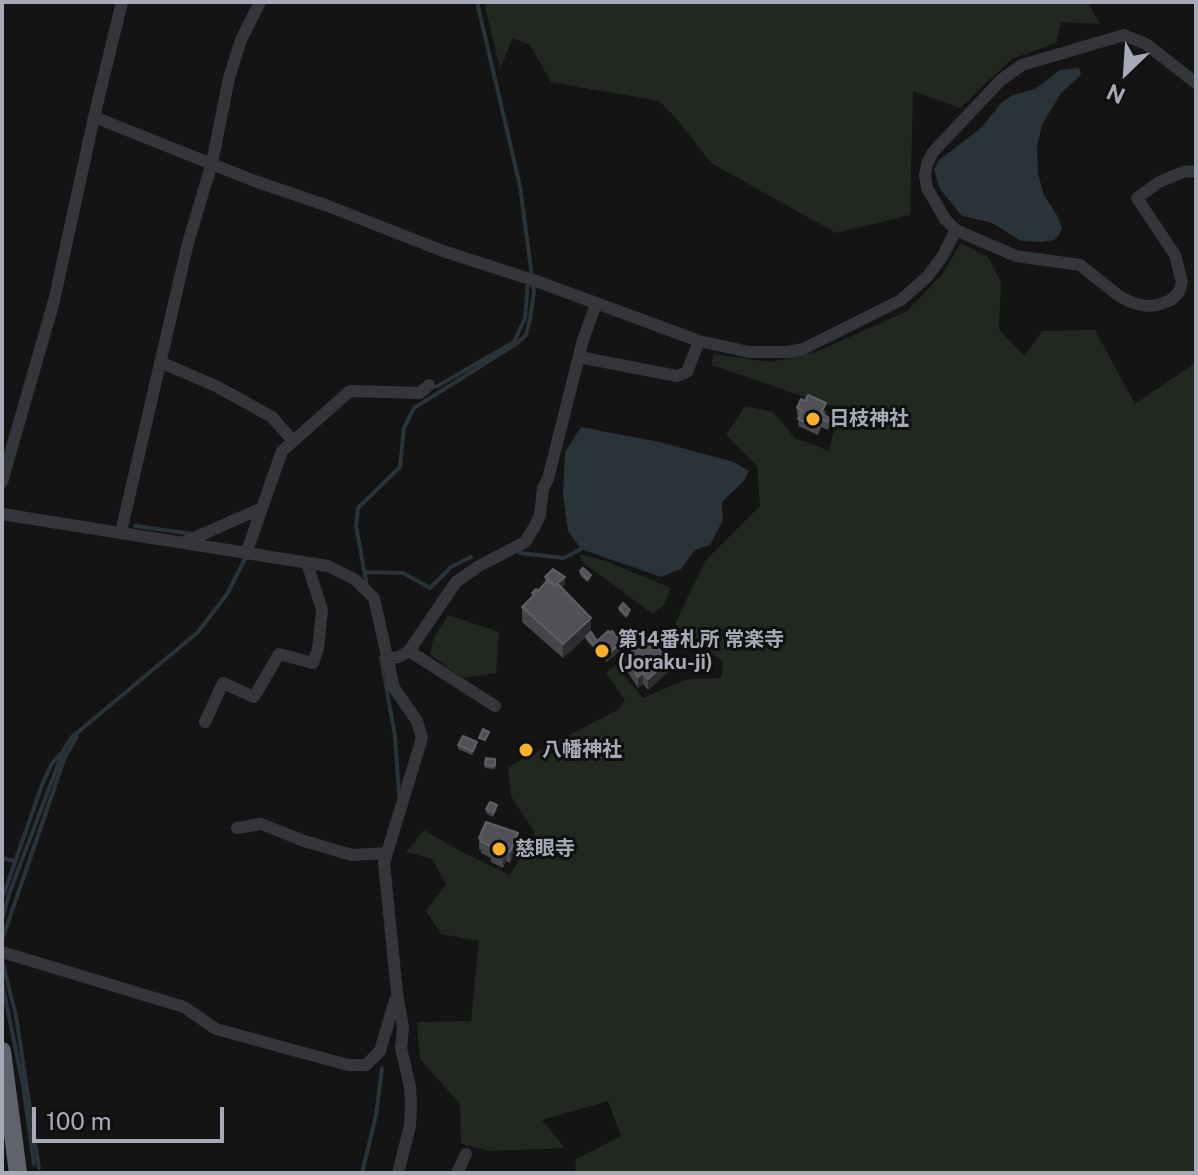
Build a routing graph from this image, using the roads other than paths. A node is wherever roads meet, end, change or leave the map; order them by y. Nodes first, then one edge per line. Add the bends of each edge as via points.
1 (122, 2) edge
2 (260, 2) edge
3 (1196, 83) edge
4 (94, 117) junction
5 (212, 163) junction
6 (1196, 171) edge
7 (956, 230) junction
8 (596, 304) junction
9 (699, 341) junction
10 (579, 357) junction
11 (160, 362) junction
12 (429, 385) dead end
13 (293, 441) junction
14 (2, 482) edge
15 (262, 508) junction
16 (2, 514) edge
17 (121, 532) junction
18 (185, 542) junction
19 (246, 554) junction
20 (307, 563) junction
21 (409, 651) junction
22 (388, 658) junction
23 (495, 706) dead end
24 (205, 722) dead end
25 (237, 828) dead end
26 (387, 853) junction
27 (2, 952) edge
28 (397, 993) junction
29 (2, 1051) edge
30 (466, 1154) dead end
31 (18, 1173) edge
32 (398, 1173) edge
33 (457, 1173) edge

1 - 4 street
2 - 5 street via 229,78
3 - 7 street via 1146,44 1124,35 1014,69 927,164 927,188
4 - 5 street
4 - 14 street via 54,301
5 - 8 street
5 - 11 street
6 - 7 street via 1159,182 1137,198 1181,270 1179,292 1158,305 1126,300 1080,265 1016,256
7 - 9 street via 927,277 901,300 817,344 788,352 749,352
8 - 9 street
8 - 10 street
9 - 10 street via 687,372 677,376
10 - 21 street via 535,526 525,542 456,582
11 - 13 street via 272,417
11 - 17 street
12 - 13 street via 420,393 350,391
13 - 15 street via 282,451
15 - 18 street
15 - 19 street
16 - 17 street
17 - 18 street
18 - 19 street
19 - 20 street
20 - 22 street via 342,571 367,591 378,608
20 - 24 street via 322,610 313,663 279,654 254,697 223,683
21 - 22 street
21 - 23 street
22 - 26 street via 394,688 422,738
25 - 26 street via 261,824 352,855
26 - 28 street
27 - 28 street via 184,1007 216,1029 348,1065 366,1065 380,1051
28 - 32 street via 411,1104
29 - 31 highway
30 - 33 street

